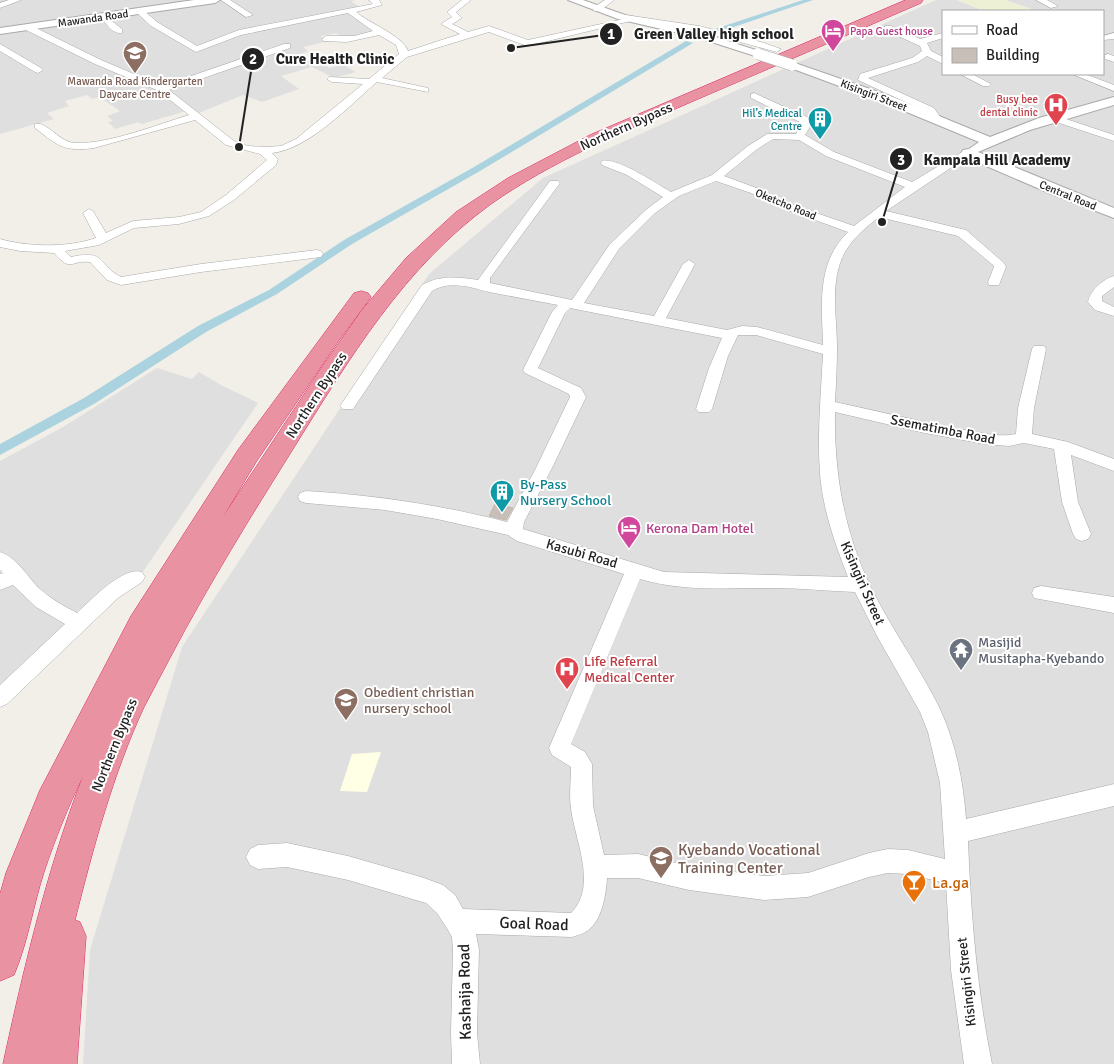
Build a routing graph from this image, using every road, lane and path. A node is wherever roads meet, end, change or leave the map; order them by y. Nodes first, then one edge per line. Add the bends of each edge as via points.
1 (17, 0) edge
2 (215, 0) edge
3 (225, 0) edge
4 (373, 0) edge
5 (467, 0) edge
6 (573, 0) edge
7 (610, 0) edge
8 (899, 0) edge
9 (917, 0) edge
10 (1040, 0) edge
11 (0, 6) edge
12 (1054, 6) dead end
13 (597, 9) junction
14 (139, 11) junction
15 (350, 11) junction
16 (249, 15) dead end
17 (616, 15) junction
18 (105, 16) junction
19 (631, 20) junction
20 (27, 27) junction
21 (888, 28) dead end
22 (0, 31) edge
23 (119, 31) dead end
24 (380, 32) junction
25 (468, 35) junction
26 (942, 35) edge
27 (326, 39) dead end
28 (451, 39) junction
29 (395, 40) junction
30 (920, 42) junction
31 (287, 46) dead end
32 (0, 48) edge
33 (778, 50) junction
34 (927, 52) junction
35 (404, 55) junction
36 (942, 60) edge
37 (38, 70) dead end
38 (967, 75) edge
39 (1079, 75) edge
40 (332, 79) dead end
41 (374, 81) junction
42 (986, 84) dead end
43 (1114, 88) edge
44 (162, 90) junction
45 (425, 90) dead end
46 (754, 96) dead end
47 (1114, 102) edge
48 (198, 116) junction
49 (1054, 118) junction
50 (938, 121) junction
51 (39, 126) dead end
52 (799, 137) junction
53 (1114, 138) edge
54 (989, 141) junction
55 (263, 151) junction
56 (968, 153) junction
57 (606, 163) dead end
58 (716, 177) junction
59 (554, 184) dead end
60 (914, 187) junction
61 (671, 196) junction
62 (89, 213) dead end
63 (878, 213) junction
64 (1114, 213) edge
65 (857, 231) junction
66 (103, 239) junction
67 (0, 244) edge
68 (27, 249) junction
69 (317, 254) dead end
70 (690, 264) dead end
71 (1114, 280) edge
72 (994, 282) dead end
73 (484, 285) junction
74 (571, 304) junction
75 (1114, 312) edge
76 (658, 321) junction
77 (730, 335) junction
78 (1038, 350) dead end
79 (830, 352) junction
80 (828, 405) junction
81 (348, 406) dead end
82 (704, 409) dead end
83 (1024, 438) junction
84 (1062, 446) junction
85 (1114, 465) edge
86 (306, 496) dead end
87 (514, 530) junction
88 (1082, 534) dead end
89 (0, 558) edge
90 (635, 569) junction
91 (17, 574) junction
92 (136, 577) dead end
93 (0, 583) edge
94 (861, 585) junction
95 (1041, 593) dead end
96 (1114, 605) edge
97 (78, 622) junction
98 (0, 698) edge
99 (1114, 795) edge
100 (956, 833) junction
101 (258, 857) dead end
102 (72, 868) junction
103 (595, 868) junction
104 (25, 873) junction
105 (957, 874) junction
106 (0, 916) edge
107 (457, 921) junction
108 (0, 961) edge
109 (24, 1064) edge
110 (56, 1064) edge
111 (466, 1064) edge
112 (978, 1064) edge

1 - 11 street
2 - 14 street, Mawanda Road
3 - 16 street
4 - 15 street via 378,5
5 - 25 street via 451,12 458,18 445,24
6 - 13 street, Kisingiri Street
7 - 13 street
8 - 33 highway, Northern Bypass
9 - 102 highway, Northern Bypass via 659,111 533,170 463,216 406,269 366,319 230,526 182,606 125,712 97,784
10 - 12 street
13 - 17 street, Kisingiri Street
14 - 15 street via 158,28 196,49 239,33
14 - 18 street, Mawanda Road
15 - 24 street
17 - 19 street, Kisingiri Street
17 - 33 street via 671,22
18 - 20 street, Mawanda Road
18 - 23 street
19 - 25 street via 527,43 489,29
19 - 50 street, Kisingiri Street, bridge via 700,35 792,65
20 - 22 street, Mawanda Road
20 - 44 street
21 - 30 street
24 - 27 street via 348,40
24 - 29 street
25 - 28 street
26 - 30 street
28 - 29 street
28 - 35 street
29 - 35 street via 402,46
30 - 34 street
31 - 44 street
32 - 37 street
33 - 104 highway, Northern Bypass via 528,160 492,181 413,239 386,268 329,339 247,456 142,625 52,802
34 - 36 street
34 - 50 street via 915,60 862,78 930,110
35 - 41 street
38 - 42 street
39 - 43 street
40 - 41 street
41 - 45 street
41 - 55 street via 296,144
44 - 48 street
46 - 52 street via 804,120 806,125
47 - 49 street
48 - 51 street via 86,146 66,146
48 - 55 street via 230,143
49 - 53 street
49 - 54 street
50 - 54 street, Kisingiri Street
52 - 58 street via 770,136
52 - 60 street via 837,157
54 - 56 street
55 - 66 street via 273,159 272,163 210,211 196,217 131,225
56 - 60 street, Kisingiri Street
56 - 64 street, Central Road
57 - 61 street
58 - 61 street
58 - 65 street, Oketcho Road
59 - 73 street via 484,278
60 - 63 street, Kisingiri Street
61 - 74 street via 614,246
62 - 66 street
63 - 65 street, Kisingiri Street
63 - 72 street via 967,236 998,263 1000,267
65 - 79 street, Kisingiri Street via 839,252 832,273 829,287
66 - 68 street via 85,244
67 - 68 street
68 - 69 street via 58,250 70,262 85,258 98,260 111,278 122,281
70 - 76 street
71 - 75 street via 1096,294 1095,299 1096,305
73 - 74 street
73 - 81 street via 442,281 427,288
74 - 76 street
74 - 87 street via 561,308 530,370 576,391 578,397 515,522
76 - 77 street
77 - 79 street via 739,330 757,331
77 - 82 street
78 - 83 street via 1026,408
79 - 80 street, Kisingiri Street
80 - 83 street, Ssematimba Road via 985,439 1009,441
80 - 94 street, Kisingiri Street via 831,492 838,526
83 - 84 street, Ssematimba Road
84 - 85 street, Ssematimba Road
84 - 88 street via 1070,502
86 - 87 street, Kasubi Road via 435,511
87 - 90 street, Kasubi Road via 522,536
89 - 91 street
90 - 94 street, Kasubi Road via 676,580
90 - 103 street via 560,748 581,762 584,824
91 - 93 street
91 - 97 street via 32,593 51,608
92 - 97 street via 110,593
94 - 100 street, Kisingiri Street via 874,614 937,723 948,763
95 - 96 street
97 - 98 street
99 - 100 street
100 - 105 street, Kisingiri Street
101 - 107 street via 287,855 404,883 434,894 446,904
102 - 109 highway, Northern Bypass via 37,997
102 - 110 highway
103 - 105 street via 638,866 689,878 764,888 808,885 888,861 908,862
103 - 107 street, Goal Road via 590,905 585,918 579,923 562,926
104 - 106 highway
104 - 108 highway, Northern Bypass
105 - 112 street, Kisingiri Street via 965,988
107 - 111 street, Kashaija Road via 464,935 466,950

